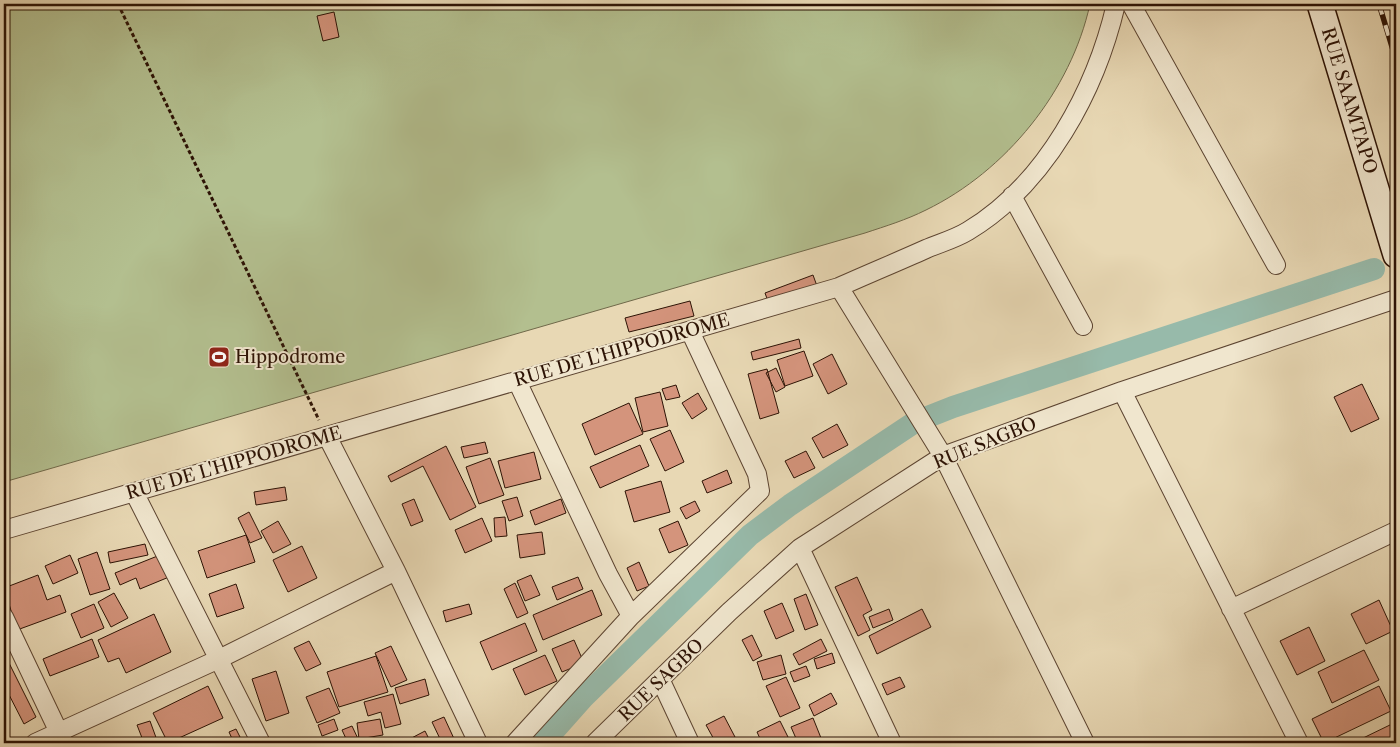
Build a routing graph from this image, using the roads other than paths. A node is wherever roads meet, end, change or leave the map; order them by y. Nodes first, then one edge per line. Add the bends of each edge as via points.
1 (1116, 4) edge
2 (1131, 4) edge
3 (1320, 4) edge
4 (1012, 196) junction
5 (1396, 255) edge
6 (1276, 266) dead end
7 (839, 287) junction
8 (1396, 299) edge
9 (1084, 326) dead end
10 (690, 331) junction
11 (516, 381) junction
12 (1122, 391) junction
13 (327, 436) junction
14 (943, 456) junction
15 (134, 492) junction
16 (4, 530) edge
17 (1396, 531) edge
18 (800, 548) junction
19 (396, 571) junction
20 (1231, 609) junction
21 (631, 616) junction
22 (4, 617) edge
23 (219, 659) junction
24 (661, 681) junction
25 (62, 738) edge
26 (35, 743) edge
27 (262, 743) edge
28 (478, 743) edge
29 (515, 743) edge
30 (595, 743) edge
31 (690, 743) edge
32 (892, 743) edge
33 (1085, 743) edge
34 (1299, 743) edge

1 - 4 street, RUE DE L'HIPPODROME via 1098,67 1083,99 1045,159
2 - 6 street
3 - 5 main road, RUE SAAMTAPO
4 - 7 street, RUE DE L'HIPPODROME via 968,231
4 - 9 street
7 - 10 street, RUE DE L'HIPPODROME
7 - 14 street
8 - 12 street, RUE SAGBO
10 - 11 street, RUE DE L'HIPPODROME
10 - 21 street via 757,474 760,491
11 - 13 street, RUE DE L'HIPPODROME
11 - 21 street
12 - 14 street, RUE SAGBO
12 - 20 street
13 - 15 street, RUE DE L'HIPPODROME
13 - 19 street
14 - 18 street, RUE SAGBO
14 - 33 street
15 - 16 street, RUE DE L'HIPPODROME
15 - 23 street
17 - 20 street
18 - 24 street, RUE SAGBO via 729,612
18 - 32 street
19 - 23 street
19 - 28 street
20 - 34 street
21 - 29 street
22 - 25 street
23 - 25 street
23 - 27 street
24 - 30 street, RUE SAGBO
24 - 31 street
25 - 26 street

